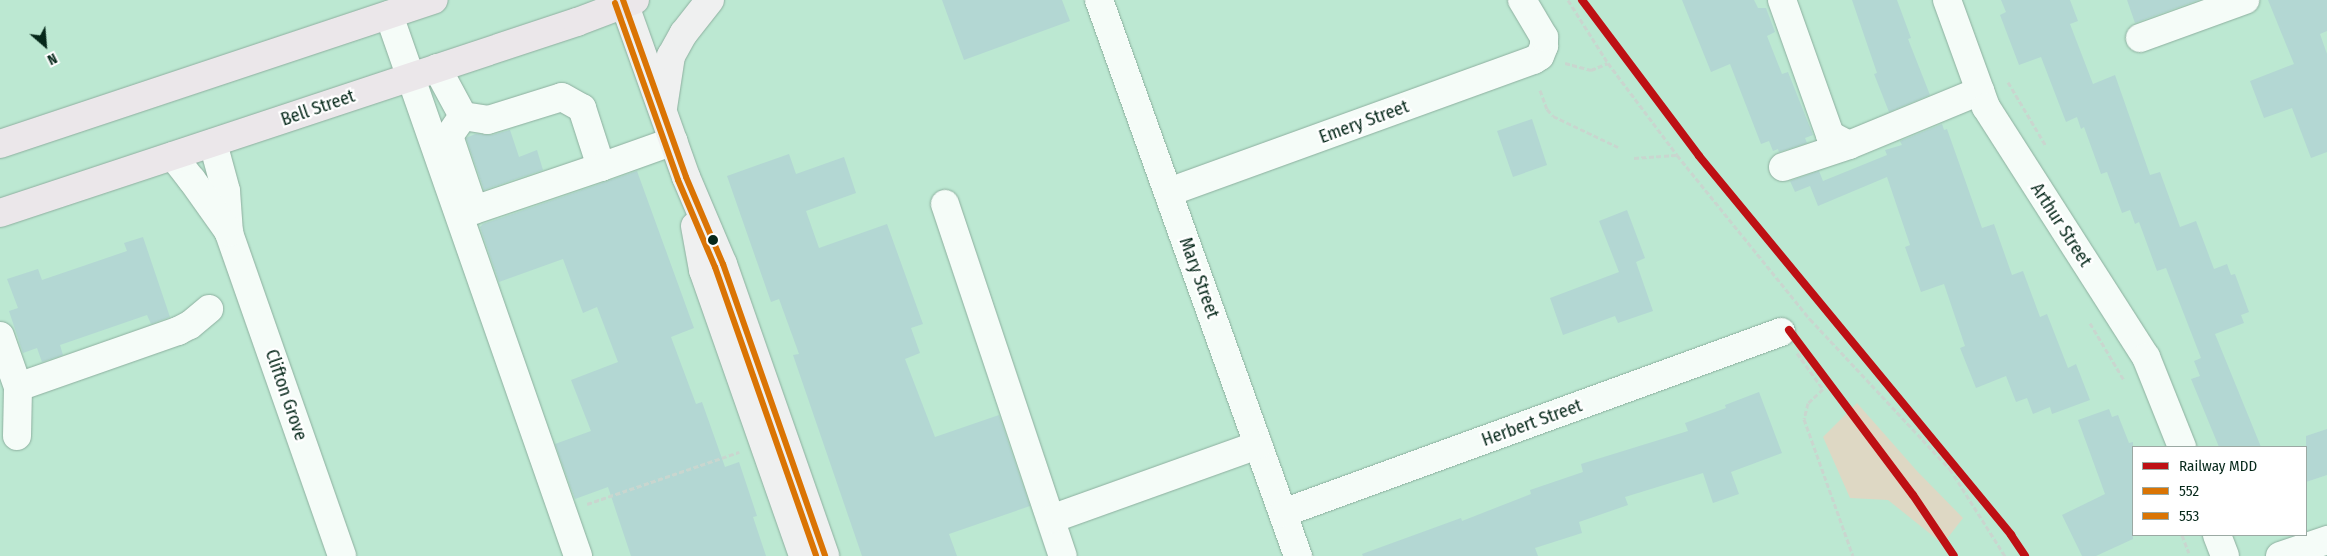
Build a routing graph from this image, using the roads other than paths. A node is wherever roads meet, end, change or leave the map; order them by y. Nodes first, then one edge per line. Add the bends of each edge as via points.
1 (434, 0) edge
2 (710, 0) edge
3 (1099, 0) edge
4 (1522, 0) edge
5 (1782, 0) edge
6 (1947, 0) edge
7 (2245, 0) edge
8 (628, 2) edge
9 (389, 15) junction
10 (2140, 38) dead end
11 (437, 68) junction
12 (411, 76) junction
13 (1980, 91) junction
14 (663, 110) junction
15 (463, 116) junction
16 (674, 141) junction
17 (213, 143) junction
18 (0, 144) edge
19 (1849, 145) junction
20 (172, 156) junction
21 (601, 167) junction
22 (1783, 167) dead end
23 (686, 177) junction
24 (1169, 192) junction
25 (945, 204) dead end
26 (0, 213) edge
27 (229, 233) junction
28 (210, 308) dead end
29 (1781, 332) road end
30 (0, 336) edge
31 (18, 387) junction
32 (17, 436) dead end
33 (1258, 445) junction
34 (2182, 446) edge
35 (1283, 514) junction
36 (1051, 519) junction
37 (2216, 536) edge
38 (2327, 540) edge
39 (342, 556) edge
40 (578, 556) edge
41 (804, 556) edge
42 (825, 556) edge
43 (1063, 556) edge
44 (1298, 556) edge
45 (2225, 556) edge
46 (2280, 556) edge

1 - 9 highway
2 - 14 main road via 684,32 671,56
3 - 24 street, Mary Street
4 - 24 street, Emery Street via 1542,46 1521,66
5 - 19 street via 1830,135
6 - 13 street, Arthur Street
7 - 10 street
8 - 11 highway, Bell Street
8 - 14 main road
9 - 12 street
9 - 18 highway
11 - 12 highway, Bell Street
11 - 15 street
12 - 17 highway, Bell Street
12 - 40 street
13 - 19 street
13 - 34 street, Arthur Street via 1986,107 2146,357
14 - 16 main road
15 - 21 street via 488,120 562,97 582,108
15 - 21 street via 449,136 474,210
16 - 21 street
16 - 23 main road
17 - 20 highway, Bell Street
17 - 27 street, Clifton Grove via 226,191
19 - 22 street
20 - 26 highway, Bell Street
20 - 27 street, Clifton Grove
23 - 41 main road via 703,270
23 - 42 main road via 723,264
24 - 33 street, Mary Street
25 - 36 street
27 - 39 street, Clifton Grove
28 - 31 street via 178,331
29 - 35 street, Herbert Street
30 - 31 street
31 - 32 street
33 - 35 street, Mary Street
33 - 36 street
35 - 44 street, Mary Street
36 - 43 street
37 - 45 street
38 - 46 street

